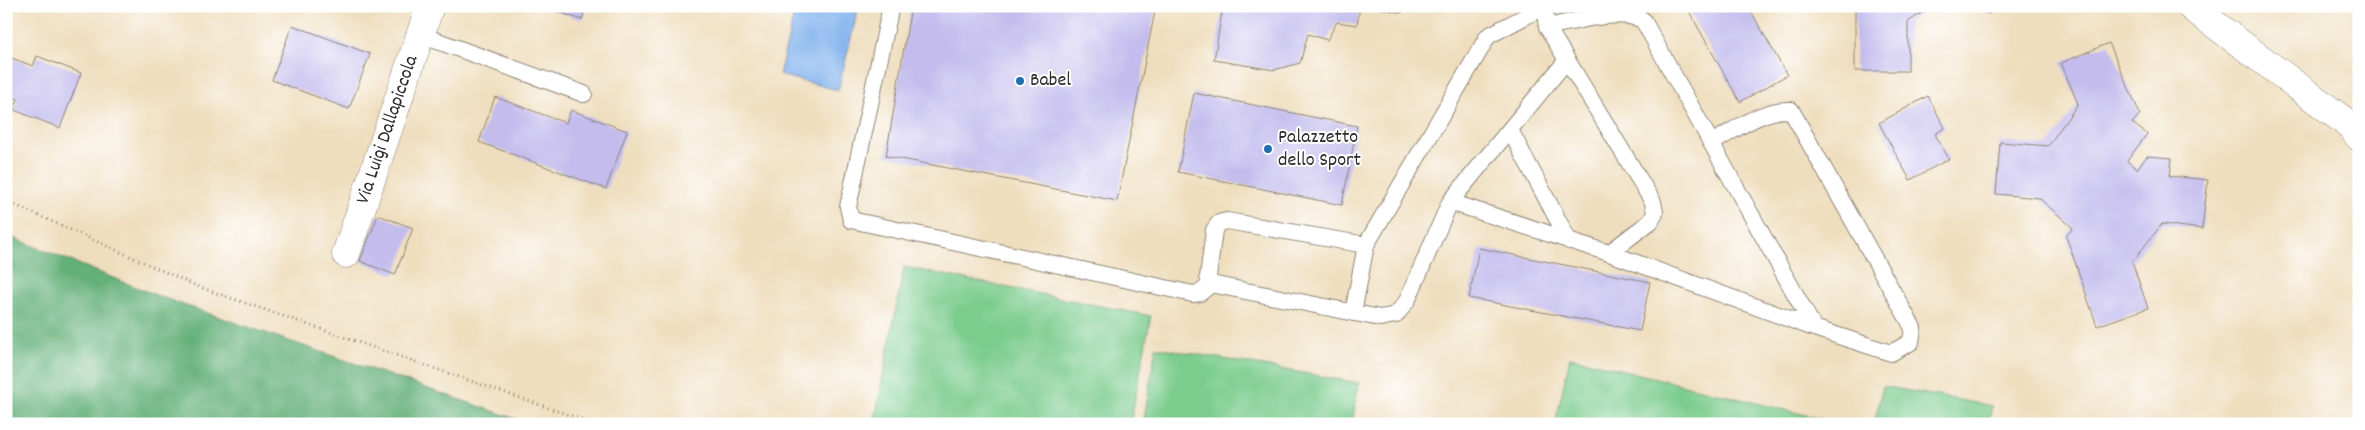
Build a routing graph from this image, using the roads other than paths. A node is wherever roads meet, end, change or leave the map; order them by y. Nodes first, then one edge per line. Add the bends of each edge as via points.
1 (430, 6) edge
2 (891, 6) edge
3 (1544, 6) edge
4 (2190, 6) edge
5 (1547, 27) junction
6 (421, 35) junction
7 (1567, 60) junction
8 (584, 94) dead end
9 (1510, 130) junction
10 (2359, 137) edge
11 (1711, 143) junction
12 (1450, 202) junction
13 (1569, 242) junction
14 (1366, 245) junction
15 (1609, 253) junction
16 (346, 254) dead end
17 (1211, 284) junction
18 (1353, 313) junction
19 (1814, 328) junction

1 - 6 street, Via Luigi Dallapiccola
2 - 17 lane via 848,207 851,220 1193,294 1200,293
3 - 5 lane
3 - 14 lane via 1488,36
4 - 10 street via 2351,126
5 - 7 lane
5 - 11 lane via 1621,14 1643,20
6 - 8 lane
6 - 16 street, Via Luigi Dallapiccola
7 - 9 lane
7 - 15 lane via 1653,202 1655,213 1651,222
9 - 12 lane
9 - 13 lane
11 - 19 lane
11 - 19 lane via 1769,113 1791,110 1913,328 1911,342 1891,353
12 - 13 lane
12 - 18 lane via 1407,301 1396,315 1380,318
13 - 15 lane
14 - 17 lane via 1227,221 1214,230 1208,276
14 - 18 lane
15 - 19 lane
17 - 18 lane

